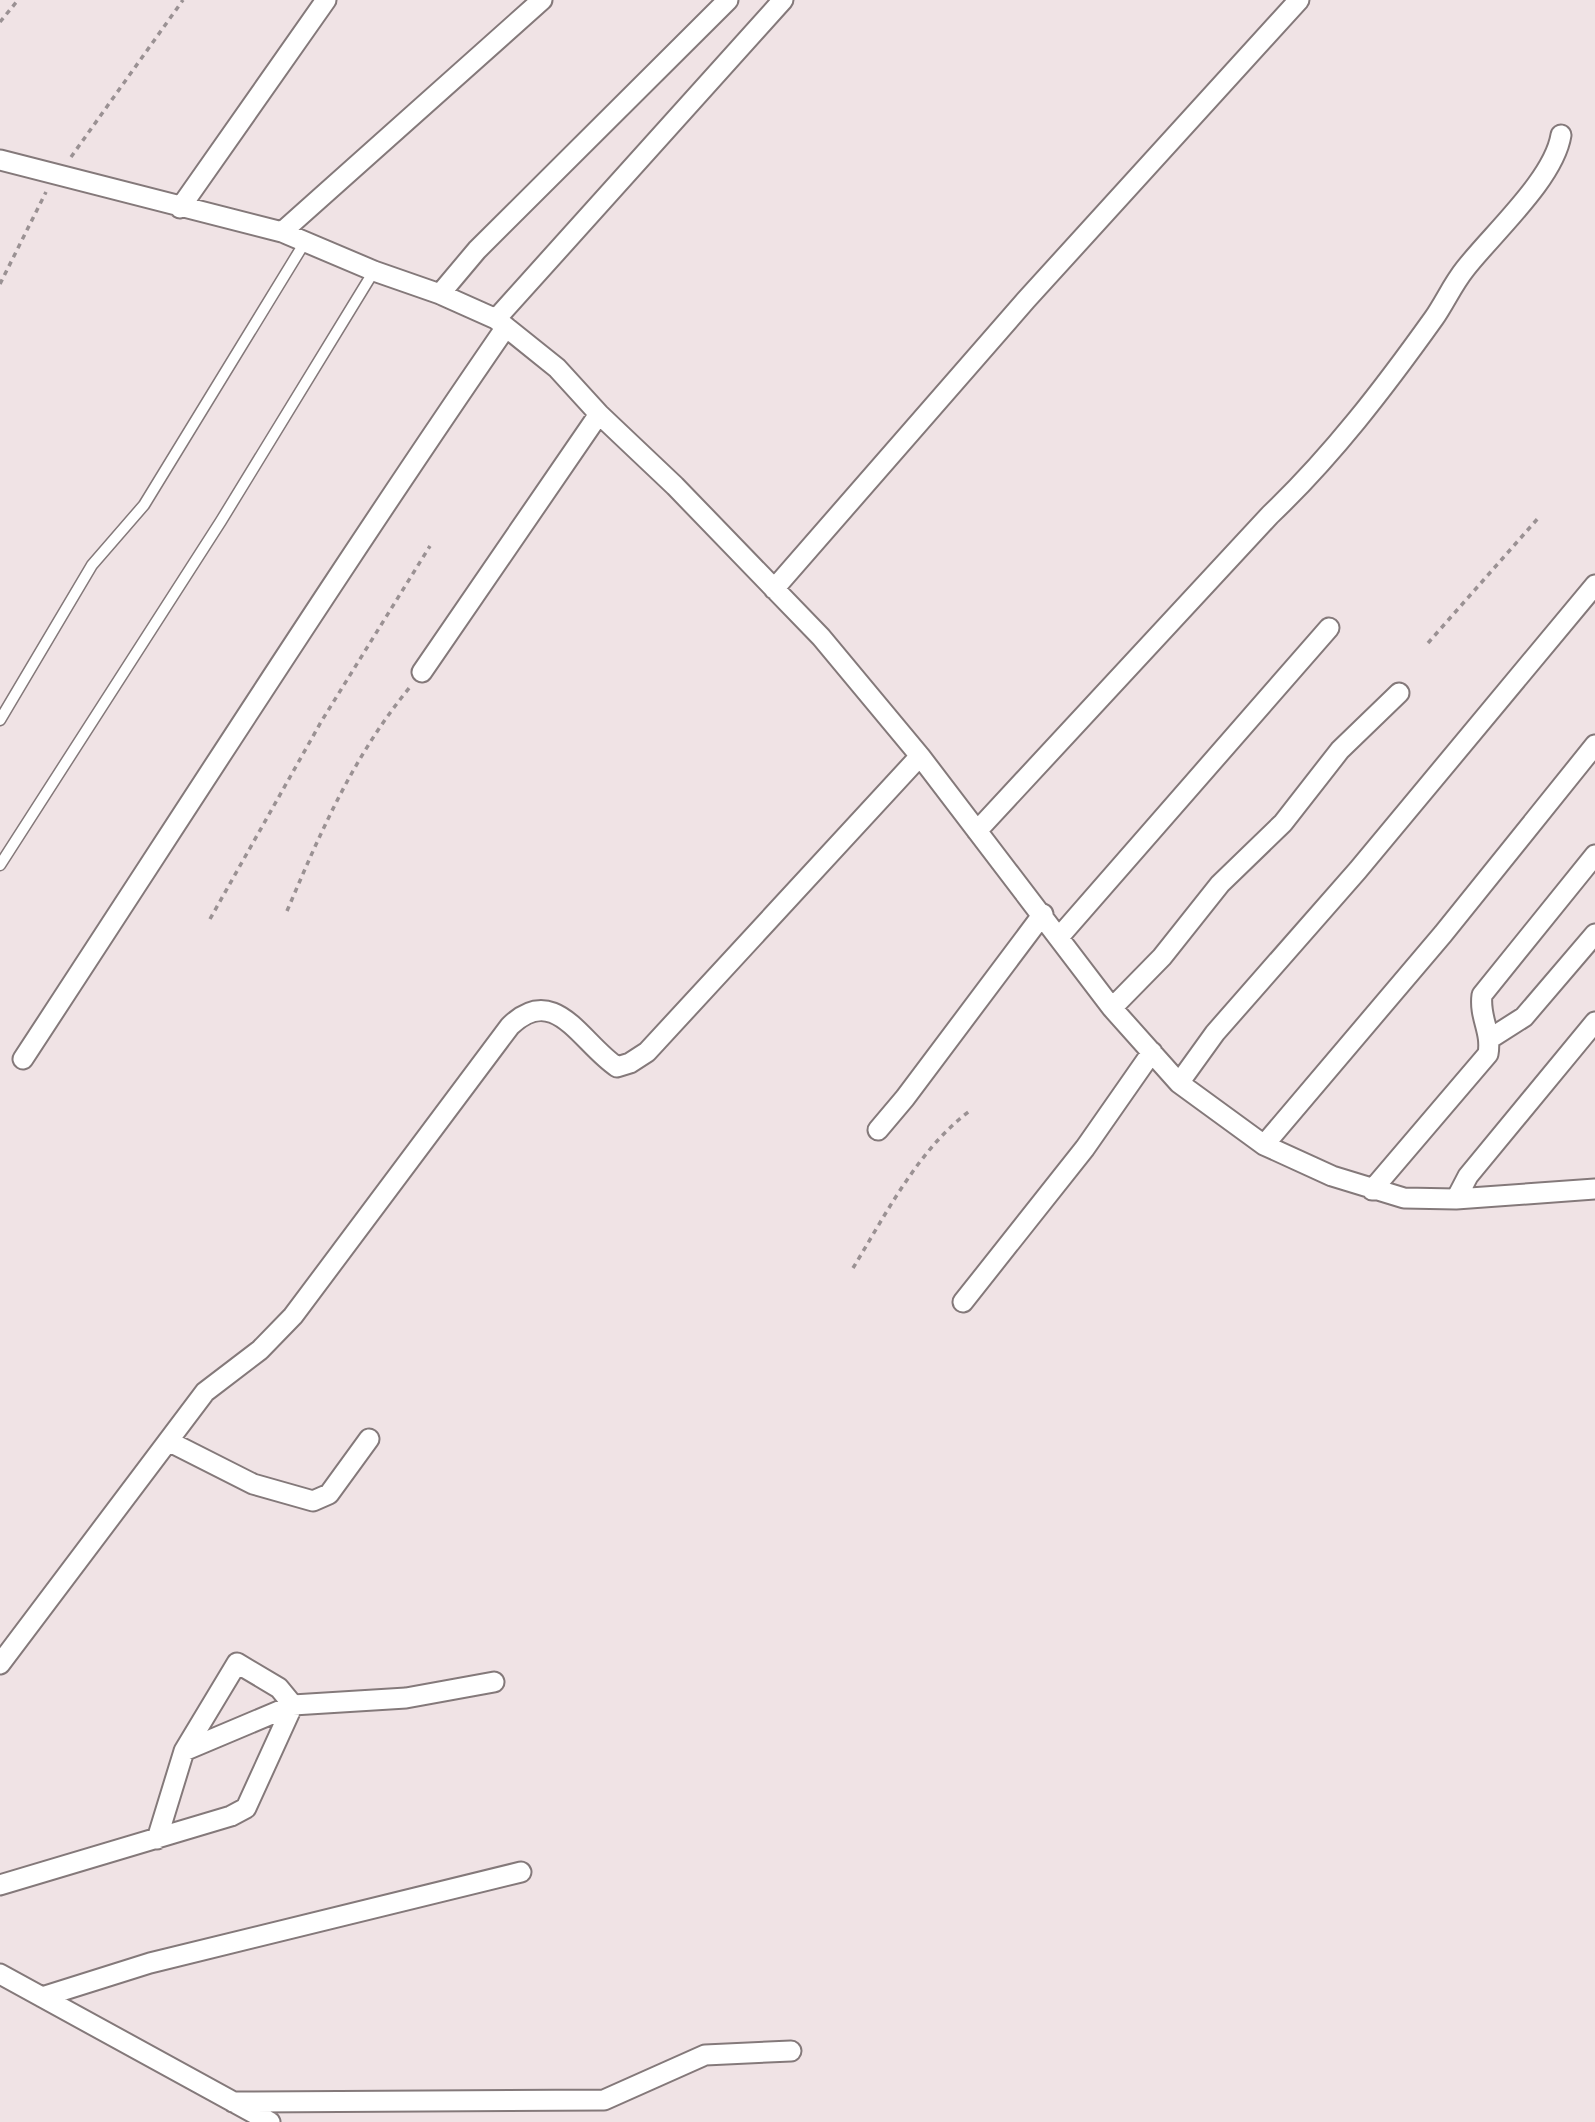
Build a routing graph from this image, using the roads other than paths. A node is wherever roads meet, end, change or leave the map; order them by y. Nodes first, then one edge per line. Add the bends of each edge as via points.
1 (326, 0) edge
2 (542, 0) edge
3 (728, 0) edge
4 (783, 0) edge
5 (1300, 0) edge
6 (1561, 135) dead end
7 (0, 160) edge
8 (180, 208) junction
9 (282, 232) junction
10 (305, 242) junction
11 (374, 271) junction
12 (440, 294) junction
13 (501, 323) junction
14 (599, 414) junction
15 (1595, 585) edge
16 (775, 589) junction
17 (1329, 628) dead end
18 (422, 672) road end
19 (1399, 693) dead end
20 (0, 720) edge
21 (1595, 745) edge
22 (920, 756) junction
23 (978, 831) junction
24 (1595, 855) edge
25 (0, 865) edge
26 (1043, 914) junction
27 (1595, 934) edge
28 (1060, 936) junction
29 (1112, 1008) junction
30 (1595, 1022) edge
31 (1491, 1038) junction
32 (1152, 1052) junction
33 (23, 1059) dead end
34 (1179, 1083) junction
35 (878, 1130) dead end
36 (1264, 1145) junction
37 (1595, 1189) edge
38 (1372, 1190) junction
39 (1456, 1199) junction
40 (963, 1302) dead end
41 (369, 1439) dead end
42 (168, 1441) junction
43 (0, 1664) edge
44 (494, 1682) dead end
45 (293, 1705) junction
46 (184, 1751) junction
47 (157, 1839) junction
48 (520, 1872) dead end
49 (0, 1885) edge
50 (0, 1974) edge
51 (42, 1997) junction
52 (791, 2051) dead end
53 (233, 2102) junction
54 (270, 2122) edge

1 - 8 street
2 - 9 street
3 - 12 street via 477,250
4 - 13 street
5 - 16 street via 1026,300
6 - 23 street via 1559,148 1540,180 1462,272 1436,315 1357,420
7 - 8 street
8 - 9 street
9 - 10 street
10 - 11 street
10 - 20 lane via 144,505 92,565
11 - 12 street
11 - 25 lane via 221,521
12 - 13 street
13 - 14 street via 557,368
13 - 33 street
14 - 16 street
14 - 18 street
15 - 34 street via 1215,1033
16 - 22 street
17 - 28 street
19 - 29 street via 1340,750 1283,822 1220,884 1162,957
21 - 36 street
22 - 23 street
22 - 42 street via 647,1052 617,1067 555,1012 541,1008 519,1017 293,1316 260,1350 205,1392
23 - 26 street
24 - 31 street via 1482,995 1480,1008
26 - 28 street
26 - 35 street
27 - 31 street via 1524,1017
28 - 29 street
29 - 32 street
30 - 39 street via 1468,1176
31 - 38 street via 1488,1054
32 - 34 street
32 - 40 street via 1086,1147
34 - 36 street
36 - 38 street
37 - 39 street
38 - 39 street via 1404,1198
41 - 42 street via 330,1493 313,1501 253,1484
42 - 43 street
44 - 45 street via 406,1698
45 - 46 street
45 - 46 street via 279,1688 237,1663
45 - 47 street via 246,1808
46 - 47 street
47 - 49 street
48 - 51 street via 150,1964
50 - 51 street
51 - 53 street
52 - 53 street via 705,2055 604,2100
53 - 54 street

